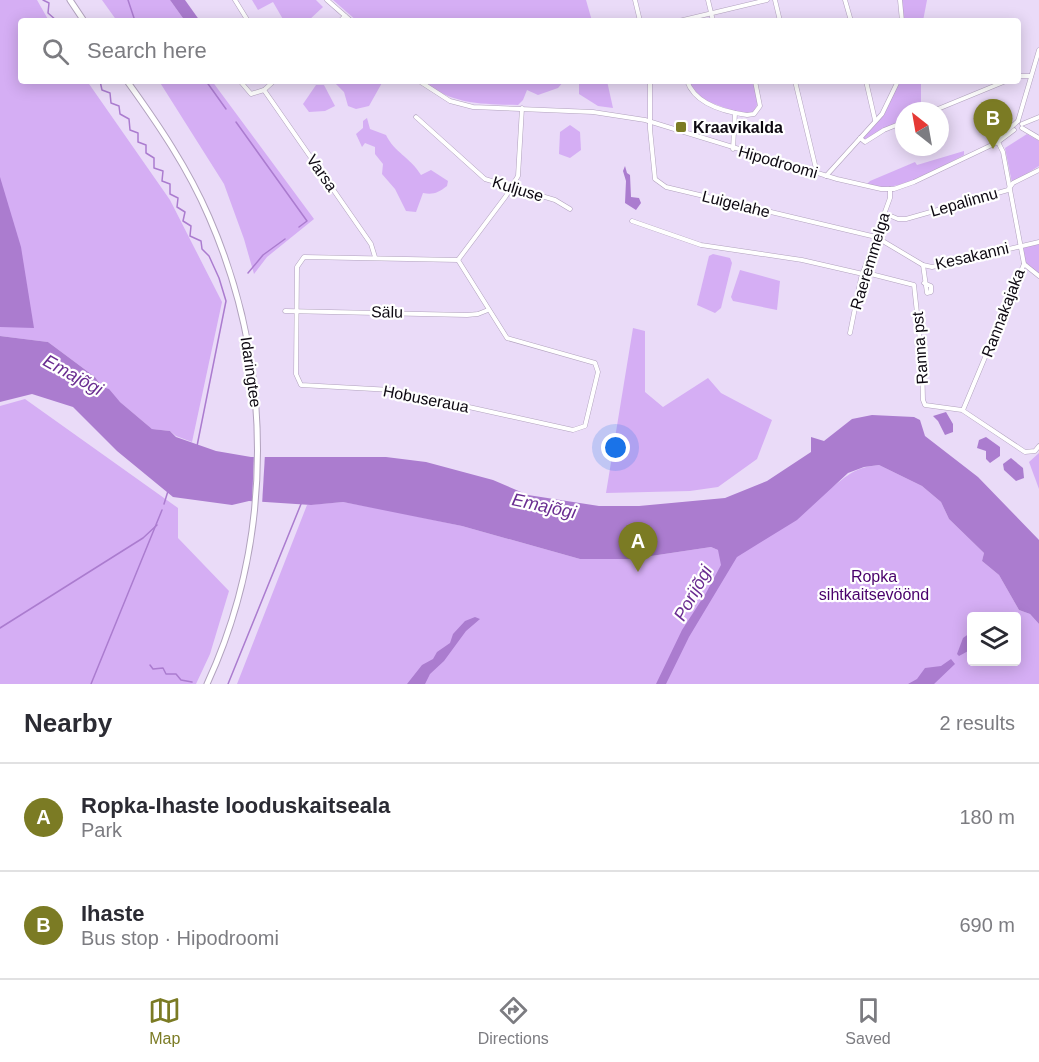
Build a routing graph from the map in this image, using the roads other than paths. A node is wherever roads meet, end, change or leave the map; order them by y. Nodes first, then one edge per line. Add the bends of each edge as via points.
1 (70, 0) edge
2 (235, 0) edge
3 (327, 0) edge
4 (635, 0) edge
5 (708, 0) edge
6 (767, 0) edge
7 (775, 0) edge
8 (845, 0) edge
9 (900, 0) edge
10 (711, 14) junction
11 (345, 16) joint
12 (82, 18) edge
13 (246, 18) edge
14 (347, 18) edge
15 (639, 18) edge
16 (693, 18) edge
17 (712, 18) edge
18 (779, 18) edge
19 (849, 18) edge
20 (902, 18) edge
21 (1039, 50) edge
22 (1037, 64) edge
23 (1021, 75) edge
24 (1030, 76) junction
25 (129, 84) edge
26 (243, 84) edge
27 (271, 84) edge
28 (423, 84) edge
29 (650, 84) edge
30 (689, 84) edge
31 (756, 84) edge
32 (796, 84) edge
33 (867, 84) edge
34 (897, 84) edge
35 (999, 84) edge
36 (264, 90) junction
37 (949, 104) edge
38 (522, 108) junction
39 (735, 113) junction
40 (416, 117) dead end
41 (1039, 117) edge
42 (876, 121) junction
43 (651, 122) junction
44 (1020, 124) junction
45 (895, 126) edge
46 (1013, 127) junction
47 (860, 138) junction
48 (1039, 138) edge
49 (998, 142) junction
50 (992, 145) junction
51 (733, 149) junction
52 (1039, 170) edge
53 (817, 173) junction
54 (826, 176) junction
55 (1009, 186) junction
56 (512, 187) junction
57 (890, 189) junction
58 (570, 209) dead end
59 (885, 213) junction
60 (632, 221) dead end
61 (876, 237) junction
62 (1039, 242) edge
63 (1020, 246) junction
64 (375, 257) junction
65 (458, 260) junction
66 (1024, 264) junction
67 (923, 265) junction
68 (863, 273) junction
69 (1039, 276) edge
70 (924, 283) dead end
71 (488, 310) junction
72 (285, 311) dead end
73 (297, 312) junction
74 (850, 333) dead end
75 (963, 410) junction
76 (1039, 446) edge
77 (207, 684) edge

1 - 12 main road
2 - 13 street
3 - 11 street
4 - 15 street
5 - 10 street
6 - 10 street
7 - 18 street
8 - 19 street
9 - 20 street
10 - 16 street
10 - 17 street
11 - 14 street
21 - 22 street
22 - 24 street
23 - 24 street
24 - 44 street
25 - 77 main road, Idaringtee via 195,186 220,244 242,311 254,383 258,452 252,529 241,590
26 - 36 street via 251,94
27 - 36 street
28 - 38 street, Hipodroomi via 460,104
29 - 43 street
30 - 39 street via 698,98
31 - 39 street via 760,106 751,115
32 - 53 street
33 - 42 street
34 - 42 street
35 - 37 street
36 - 64 street, Varsa via 372,244
38 - 43 street, Hipodroomi via 593,112
38 - 56 street via 518,176
39 - 51 street
40 - 56 street, Kuljuse via 485,179
41 - 44 street
42 - 47 street
43 - 51 street, Hipodroomi
43 - 61 street, Luigelahe via 655,179 660,184
44 - 46 street
44 - 46 street
44 - 48 street
45 - 47 street via 865,142
46 - 49 street, Hipodroomi
46 - 50 street, Hipodroomi
47 - 54 street
49 - 50 street, Hipodroomi
49 - 55 street, Rannakajaka
50 - 57 street, Hipodroomi via 915,182
51 - 53 street, Hipodroomi
52 - 55 street, Lepalinnu
53 - 54 street, Hipodroomi
54 - 57 street, Hipodroomi via 870,188
55 - 59 street, Lepalinnu via 1008,190 906,219
55 - 63 street, Rannakajaka
56 - 58 street, Kuljuse via 555,200
56 - 65 street
57 - 59 street, Raeremmelga
59 - 61 street, Raeremmelga
60 - 68 street via 701,245
61 - 67 street, Kesakanni
61 - 68 street, Raeremmelga
62 - 63 street, Kesakanni
63 - 66 street, Rannakajaka
63 - 67 street, Kesakanni via 941,266
64 - 65 street, Hobuseraua
64 - 73 street, Hobuseraua via 301,259 297,267
65 - 71 street, Hobuseraua
66 - 69 street
66 - 75 street, Rannakajaka
67 - 70 street
68 - 74 street, Raeremmelga
68 - 75 street, Ranna pst via 914,285 923,400 931,407
71 - 73 street, Sälu via 478,315
71 - 73 street, Hobuseraua via 504,336 512,341 595,363 598,372 583,428 573,430 393,390 301,385 296,375
72 - 73 street, Sälu
75 - 76 street, Ranna pst via 1025,452 1035,451

